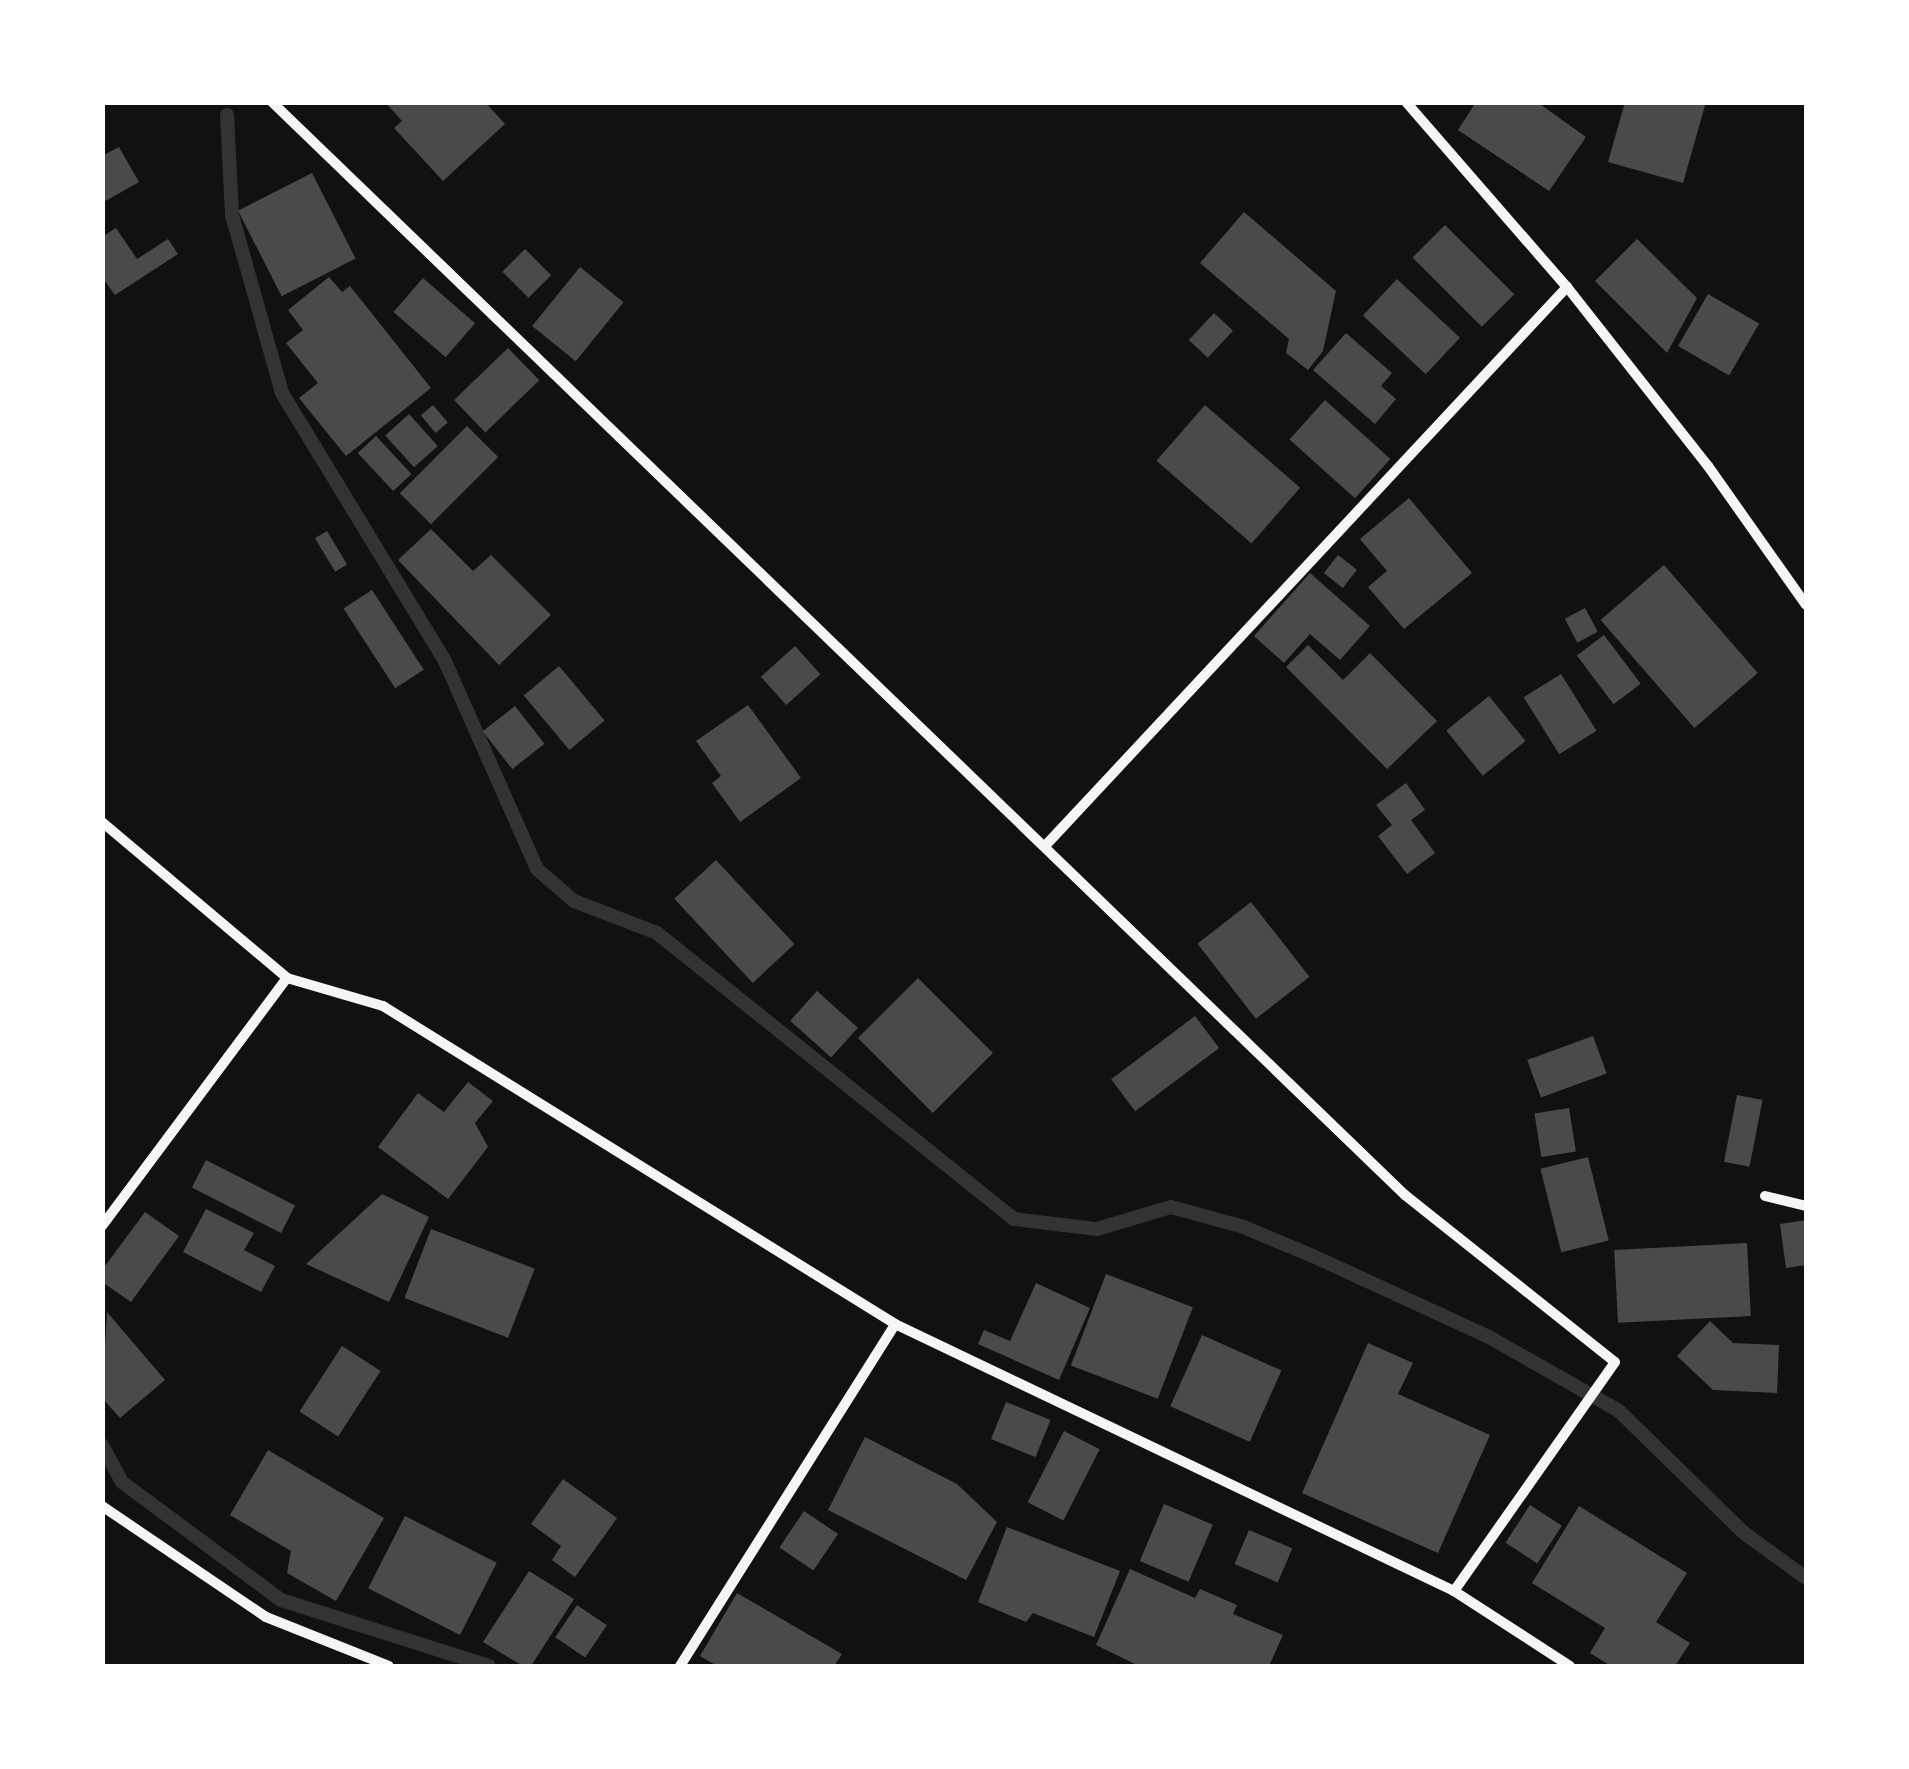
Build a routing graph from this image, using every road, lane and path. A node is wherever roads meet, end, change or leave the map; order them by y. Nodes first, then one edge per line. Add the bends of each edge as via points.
1 (272, 102) edge
2 (1409, 103) edge
3 (1567, 288) junction
4 (1806, 605) edge
5 (102, 822) edge
6 (1045, 846) junction
7 (286, 978) junction
8 (1765, 1196) dead end
9 (1806, 1206) edge
10 (102, 1226) edge
11 (894, 1324) junction
12 (104, 1504) edge
13 (1454, 1591) junction
14 (388, 1666) edge
15 (680, 1666) edge
16 (1570, 1666) edge

1 - 6 street
2 - 3 street
3 - 4 street via 1708,466
3 - 6 street
5 - 7 street
6 - 13 street via 1405,1195 1615,1362
7 - 10 street
7 - 11 street via 383,1006
8 - 9 street
11 - 13 street
11 - 15 street
12 - 14 street via 266,1617
13 - 16 street

